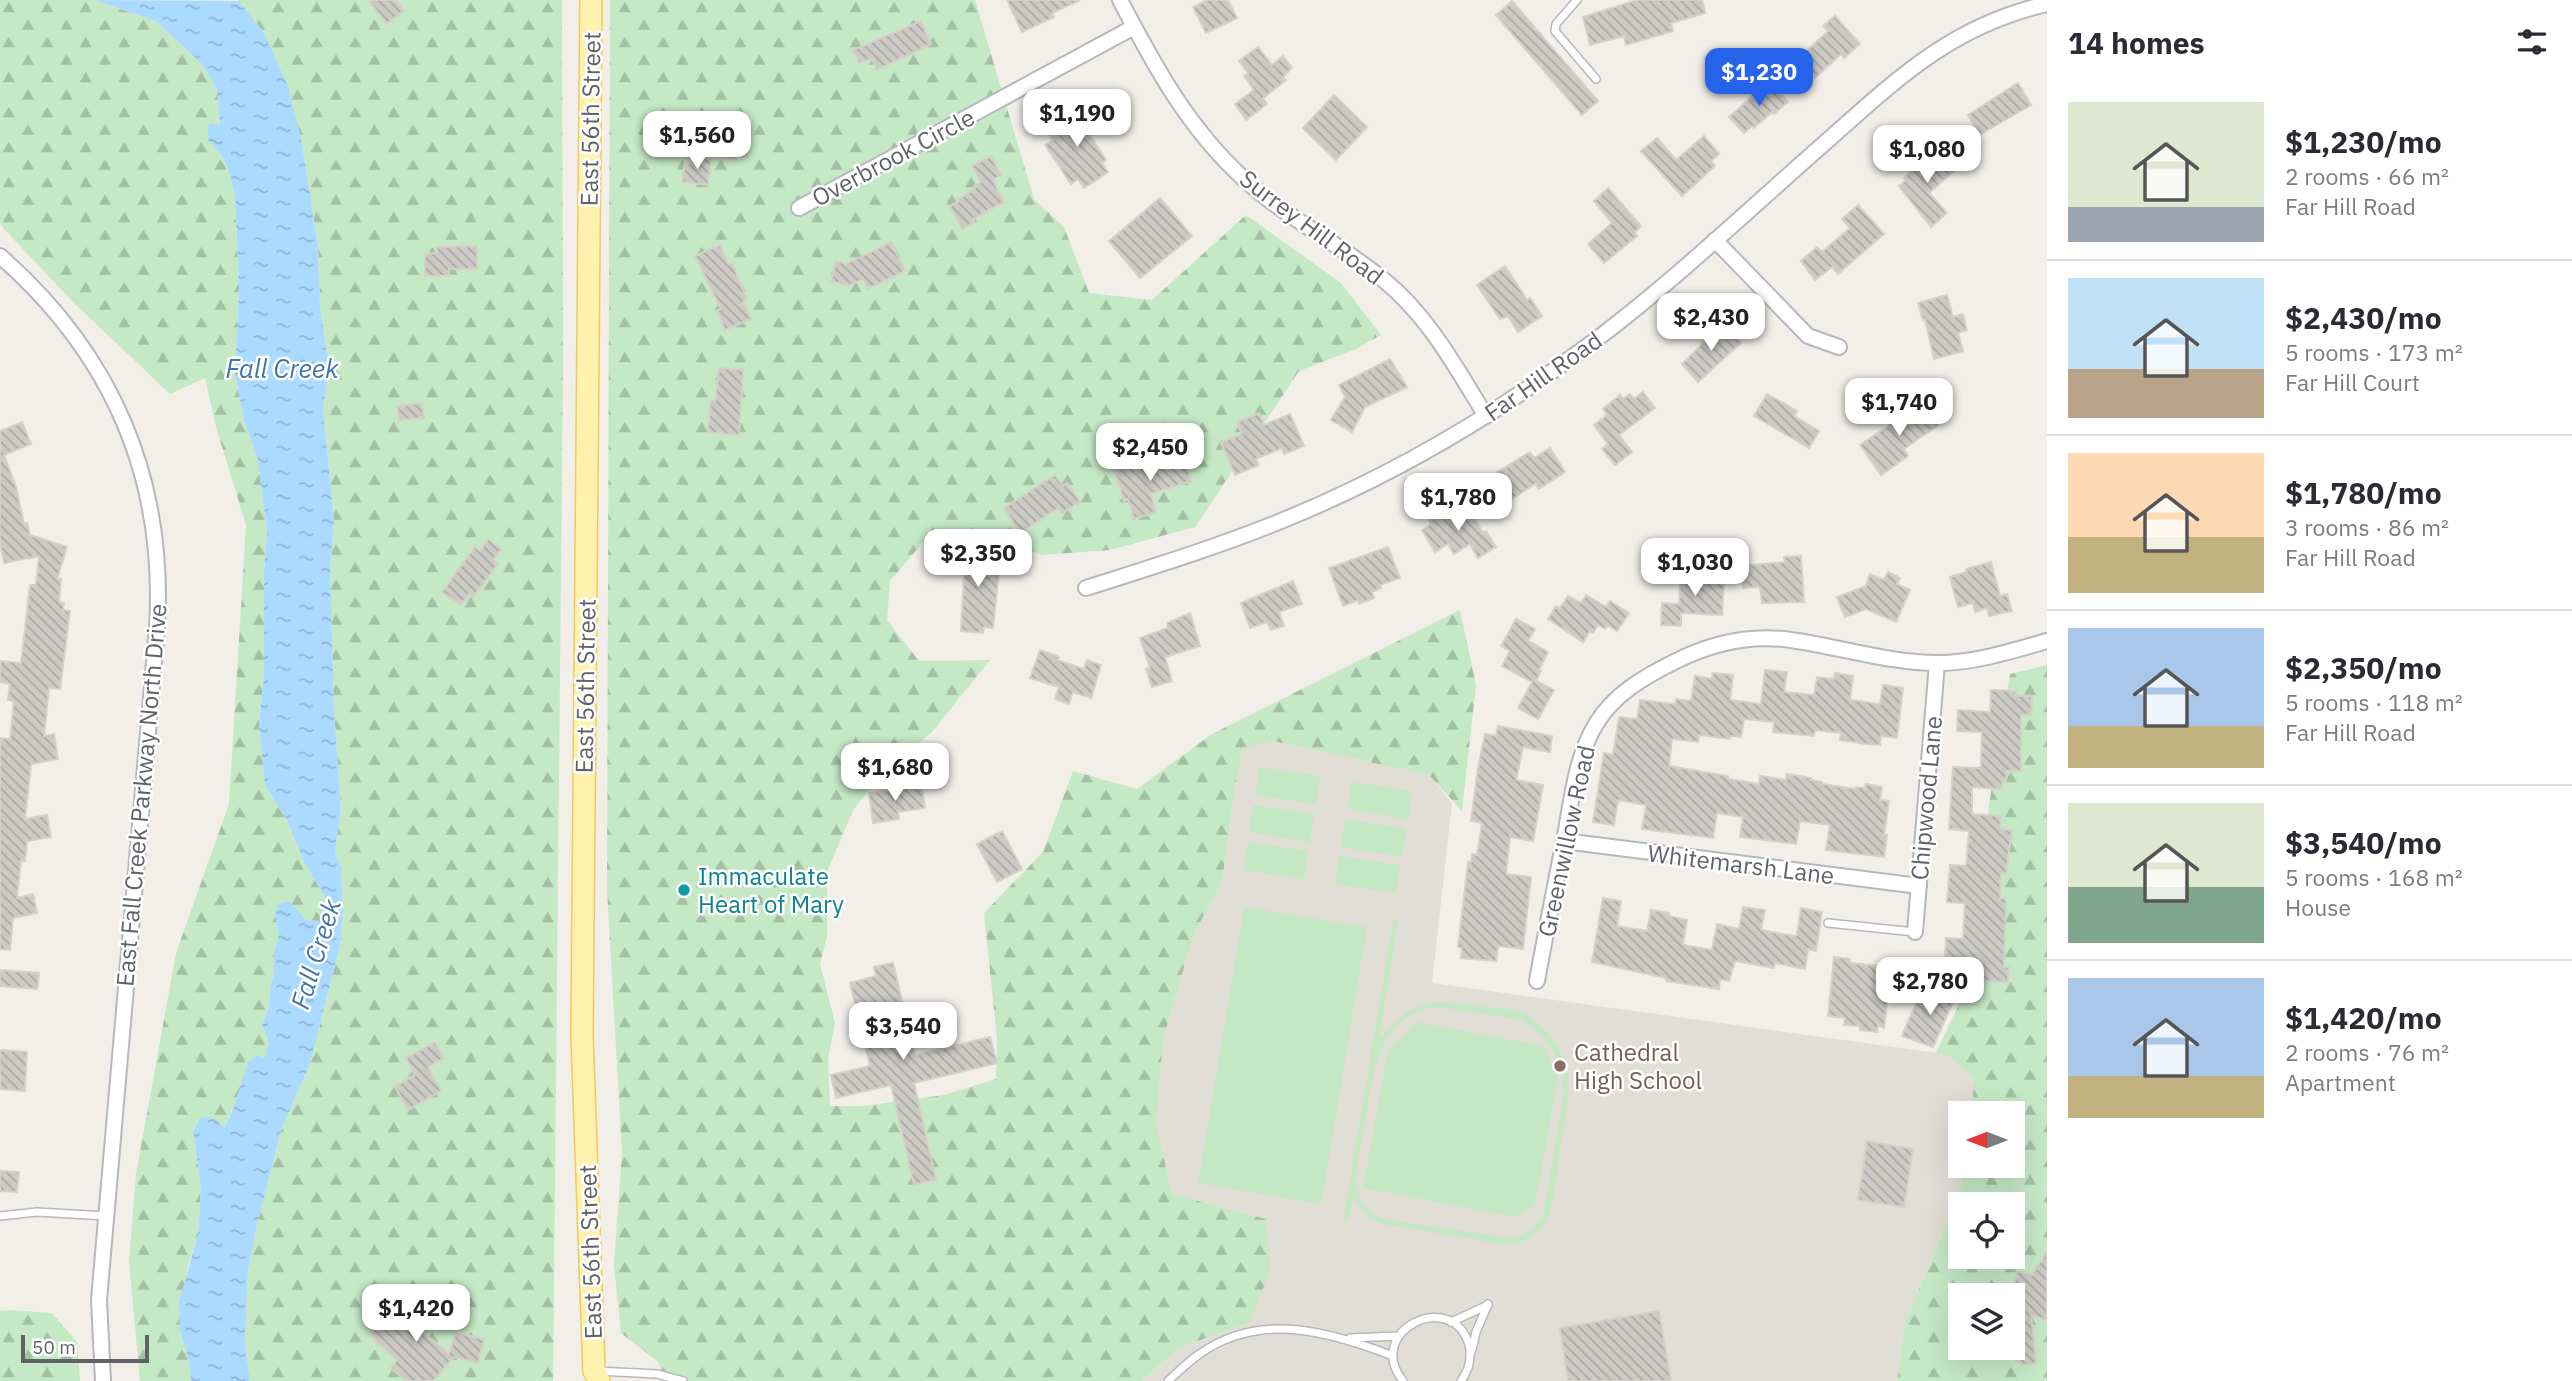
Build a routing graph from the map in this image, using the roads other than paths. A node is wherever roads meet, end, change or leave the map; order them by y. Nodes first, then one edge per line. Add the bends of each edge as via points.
1 (591, 0) edge
2 (1120, 0) edge
3 (1577, 0) edge
4 (2047, 4) edge
5 (1134, 27) junction
6 (1596, 79) dead end
7 (799, 208) dead end
8 (1715, 240) junction
9 (0, 256) edge
10 (1839, 347) dead end
11 (1486, 416) junction
12 (1086, 588) dead end
13 (2047, 641) edge
14 (1937, 663) junction
15 (1563, 841) junction
16 (1919, 886) junction
17 (1828, 923) dead end
18 (1915, 932) joint
19 (1537, 981) dead end
20 (0, 1216) edge
21 (106, 1216) junction
22 (1451, 1322) junction
23 (1398, 1336) junction
24 (1346, 1338) junction
25 (1393, 1356) junction
26 (1470, 1356) junction
27 (593, 1378) edge
28 (103, 1381) edge
29 (683, 1381) edge
30 (1168, 1381) edge
31 (1403, 1381) edge
32 (1461, 1381) edge

1 - 27 main road, East 56th Street via 582,1035
2 - 5 street, Surrey Hill Road
3 - 6 lane via 1555,31
4 - 8 street, Far Hill Road via 1988,21 1933,51
5 - 7 street, Overbrook Circle
5 - 11 street, Surrey Hill Road via 1176,100 1215,150 1268,199 1386,281 1429,326
8 - 10 street via 1808,336
8 - 11 street, Far Hill Road via 1618,322
9 - 21 street, East Fall Creek Parkway North Drive via 39,291 77,337 107,387 143,476 156,545 157,628
11 - 12 street, Far Hill Road via 1398,467 1316,506 1218,545
13 - 14 street, Greenwillow Road via 1988,657
14 - 15 street, Greenwillow Road via 1770,638 1730,641 1684,656 1632,686 1597,722 1585,744
14 - 16 street, Chipwood Lane
15 - 16 street, Whitemarsh Lane
15 - 19 street, Greenwillow Road
16 - 18 street, Chipwood Lane
17 - 18 lane
20 - 21 lane via 37,1212
21 - 28 street, East Fall Creek Parkway North Drive via 99,1300
22 - 23 lane via 1428,1317 1416,1320
22 - 26 lane via 1465,1336
22 - 26 lane via 1488,1304
23 - 24 lane
23 - 25 lane
24 - 25 lane
24 - 30 lane via 1290,1329 1244,1332 1201,1352
25 - 31 lane
26 - 32 lane
27 - 29 lane via 657,1374

